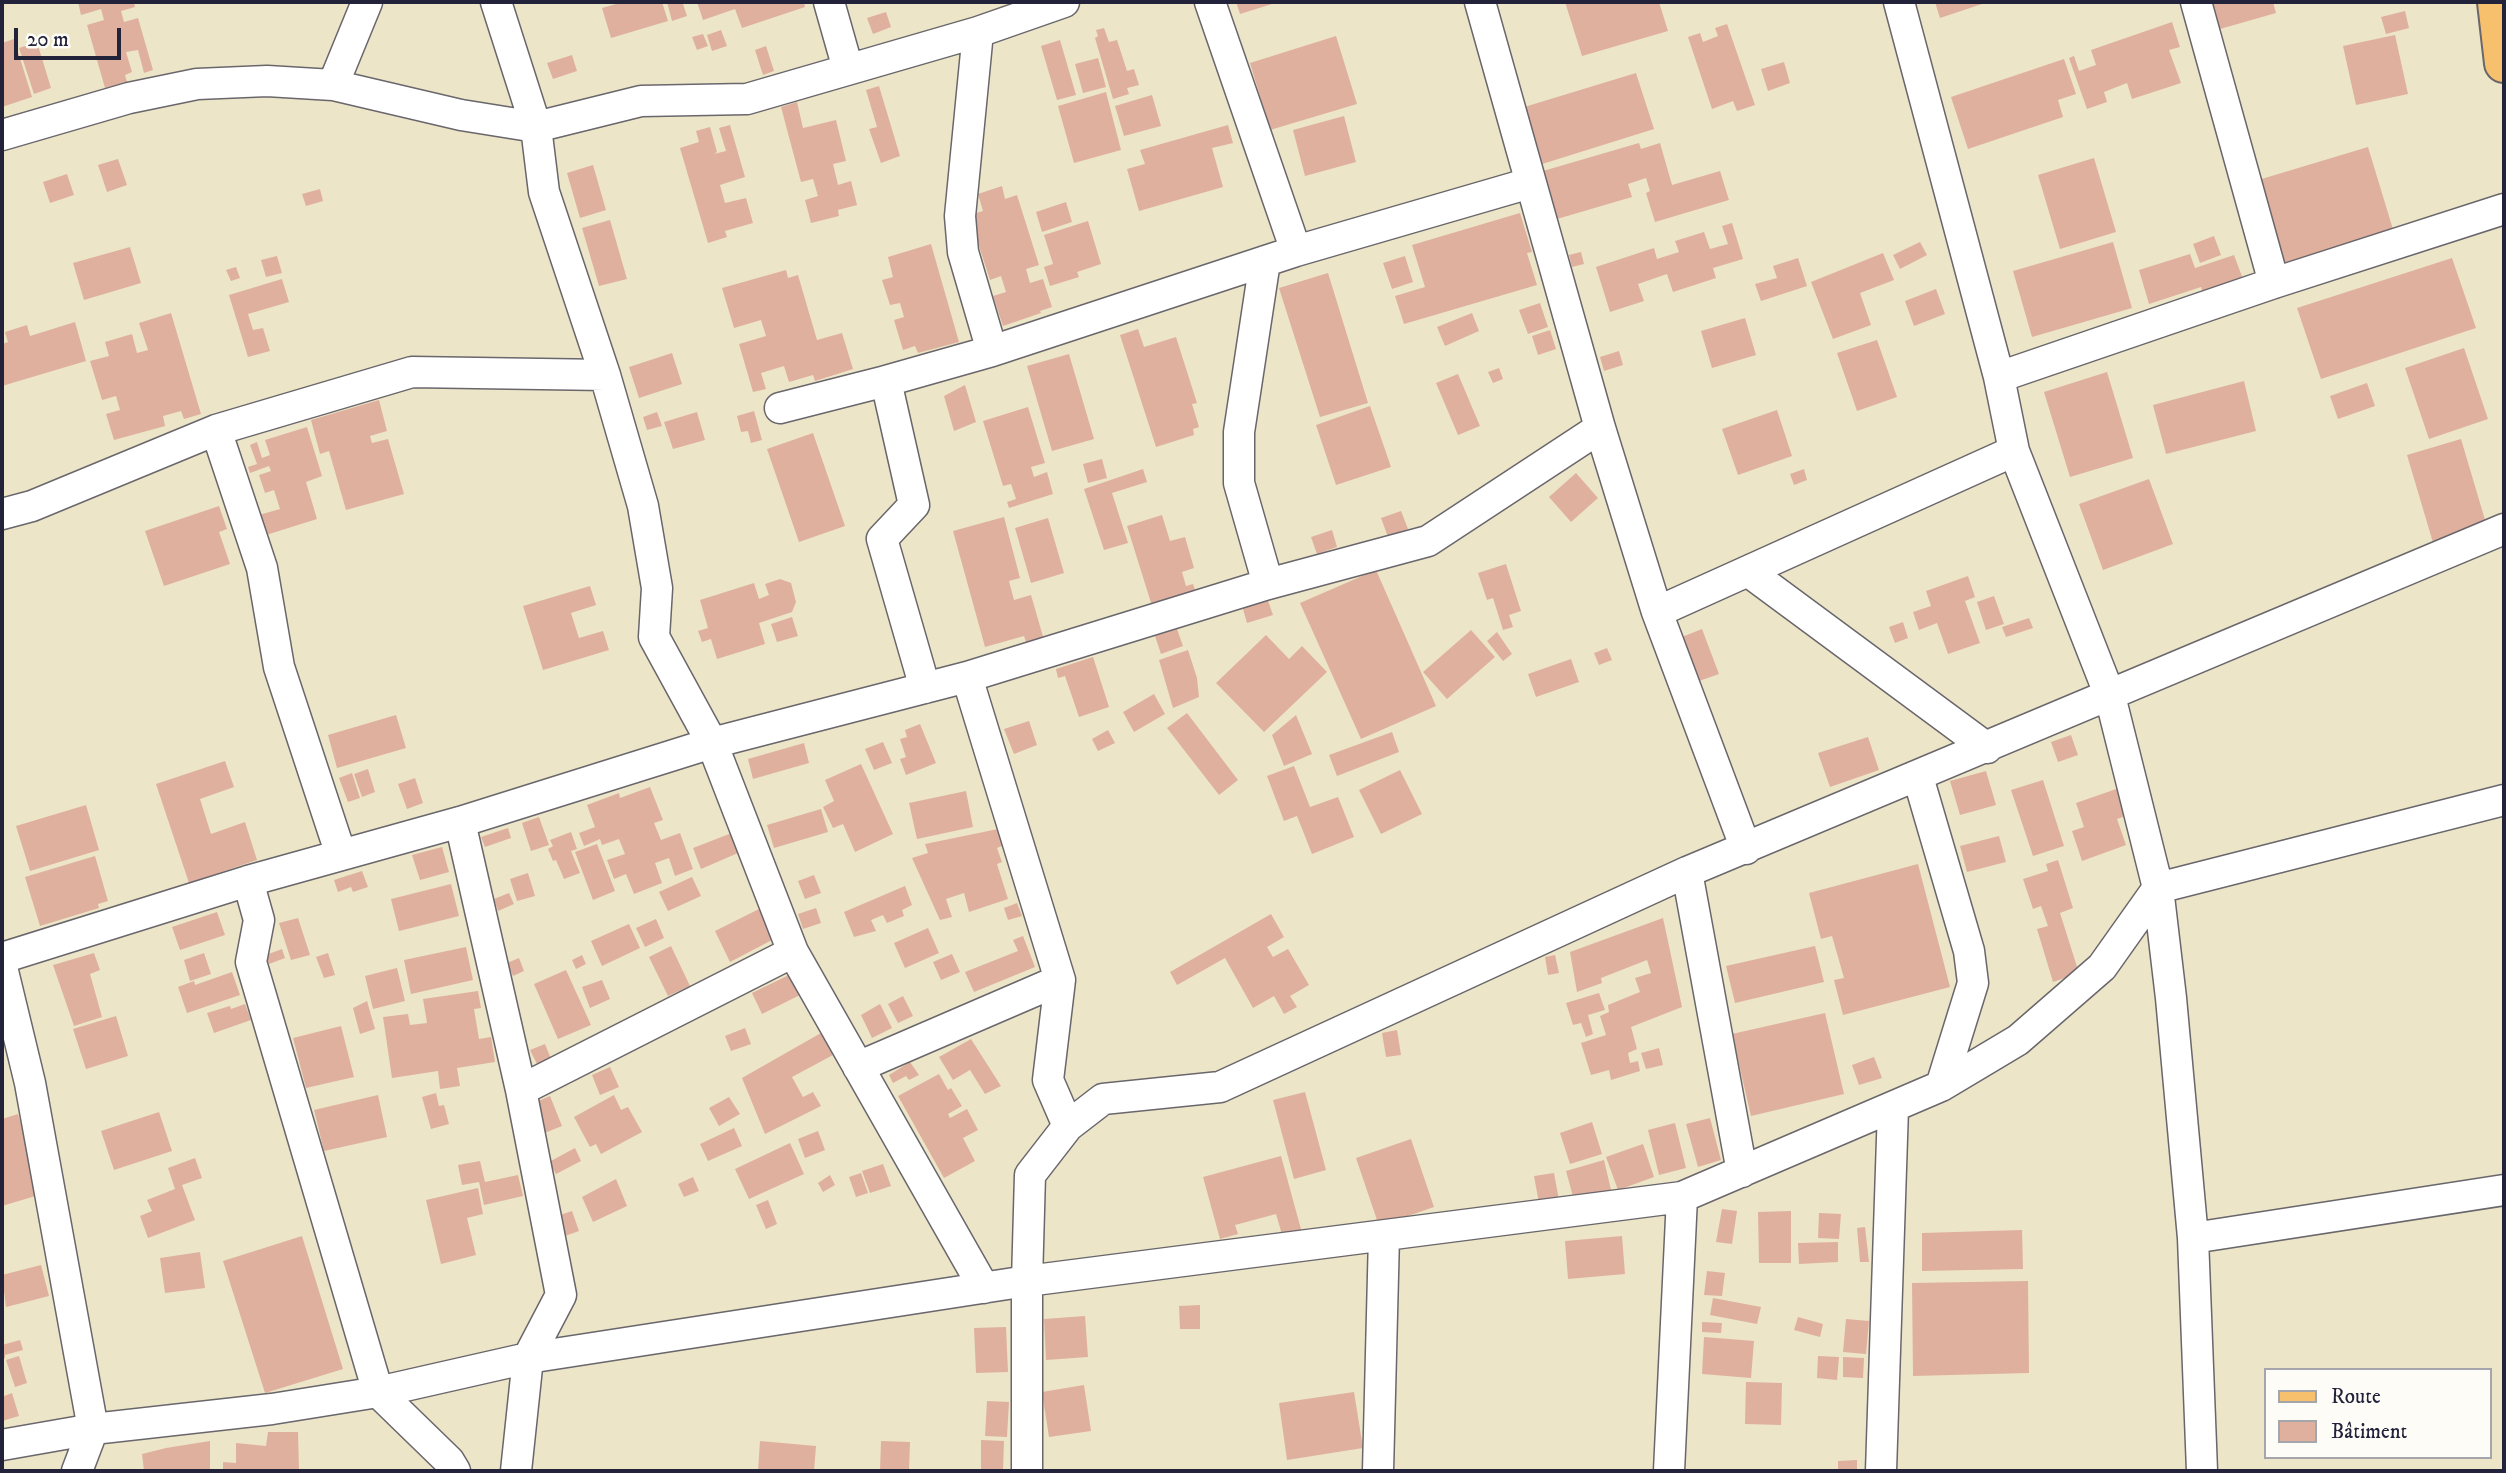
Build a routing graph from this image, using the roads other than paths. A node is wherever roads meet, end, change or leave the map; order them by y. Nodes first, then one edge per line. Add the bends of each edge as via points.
1 (367, 2) edge
2 (496, 2) edge
3 (829, 2) edge
4 (1064, 2) edge
5 (1210, 2) edge
6 (1480, 2) edge
7 (1899, 2) edge
8 (2196, 2) edge
9 (2497, 2) edge
10 (978, 32) junction
11 (2504, 63) edge
12 (848, 69) junction
13 (333, 85) junction
14 (536, 127) junction
15 (2, 135) edge
16 (1530, 183) junction
17 (2504, 209) edge
18 (1296, 251) junction
19 (1265, 261) junction
20 (2274, 283) junction
21 (992, 351) junction
22 (605, 375) junction
23 (1999, 377) junction
24 (887, 381) junction
25 (780, 408) dead end
26 (1600, 428) junction
27 (216, 430) junction
28 (2014, 451) junction
29 (2, 514) edge
30 (2504, 529) edge
31 (1749, 572) junction
32 (1268, 584) junction
33 (1657, 612) junction
34 (967, 677) junction
35 (925, 688) junction
36 (2110, 696) junction
37 (712, 743) junction
38 (1987, 748) junction
39 (1917, 777) junction
40 (2504, 800) edge
41 (460, 822) junction
42 (1745, 849) junction
43 (341, 855) junction
44 (1687, 872) junction
45 (248, 881) junction
46 (2158, 888) junction
47 (793, 952) junction
48 (2, 958) edge
49 (2, 967) edge
50 (1060, 980) junction
51 (858, 1067) junction
52 (1941, 1086) junction
53 (521, 1090) junction
54 (1893, 1108) junction
55 (1069, 1126) junction
56 (1742, 1172) junction
57 (2504, 1189) edge
58 (1682, 1197) junction
59 (1384, 1237) junction
60 (2193, 1238) junction
61 (1027, 1281) junction
62 (984, 1288) junction
63 (528, 1358) junction
64 (378, 1392) junction
65 (93, 1429) junction
66 (2, 1445) edge
67 (77, 1471) edge
68 (455, 1471) edge
69 (516, 1471) edge
70 (1027, 1471) edge
71 (1378, 1471) edge
72 (1669, 1471) edge
73 (1881, 1471) edge
74 (2202, 1471) edge

1 - 13 street
2 - 14 street
3 - 12 street
4 - 10 street
5 - 18 street
6 - 16 street
7 - 23 street
8 - 20 street
9 - 11 main road
10 - 12 street
10 - 21 street via 960,216 963,253
12 - 14 street via 747,99 641,101
13 - 14 street
13 - 15 street via 267,81 197,84 129,98
14 - 22 street via 544,192
16 - 18 street
16 - 26 street
17 - 20 street
18 - 19 street
19 - 21 street
19 - 32 street via 1239,432 1239,483
20 - 23 street
21 - 24 street
22 - 27 street via 412,372
22 - 37 street via 643,506 657,588 654,637
23 - 28 street
24 - 25 street
24 - 35 street via 914,505 882,539
26 - 32 street via 1428,541
26 - 33 street
27 - 29 street via 32,506
27 - 43 street via 262,568 279,667
28 - 31 street
28 - 36 street
30 - 36 street
31 - 33 street
31 - 38 street
32 - 34 street
33 - 42 street
34 - 35 street
34 - 50 street
35 - 37 street
36 - 38 street
36 - 46 street
37 - 41 street
37 - 47 street
38 - 39 street
39 - 42 street
39 - 52 street via 1969,951 1973,983
40 - 46 street
41 - 43 street
41 - 53 street
42 - 44 street
43 - 45 street
44 - 55 street via 1220,1087 1103,1099
44 - 56 street
45 - 48 street
45 - 64 street via 259,920 251,962
46 - 52 street via 2102,967 2018,1040
46 - 60 street
47 - 51 street
47 - 53 street
49 - 65 street via 30,1083
50 - 51 street
50 - 55 street via 1048,1080
51 - 62 street
52 - 54 street
53 - 63 street via 561,1295
54 - 56 street
54 - 73 street
55 - 61 street via 1030,1175
56 - 58 street
57 - 60 street
58 - 59 street
58 - 72 street
59 - 61 street
59 - 71 street
60 - 74 street
61 - 62 street
61 - 70 street
62 - 63 street
63 - 64 street
63 - 69 street
64 - 65 street
64 - 68 street
65 - 66 street
65 - 67 street

